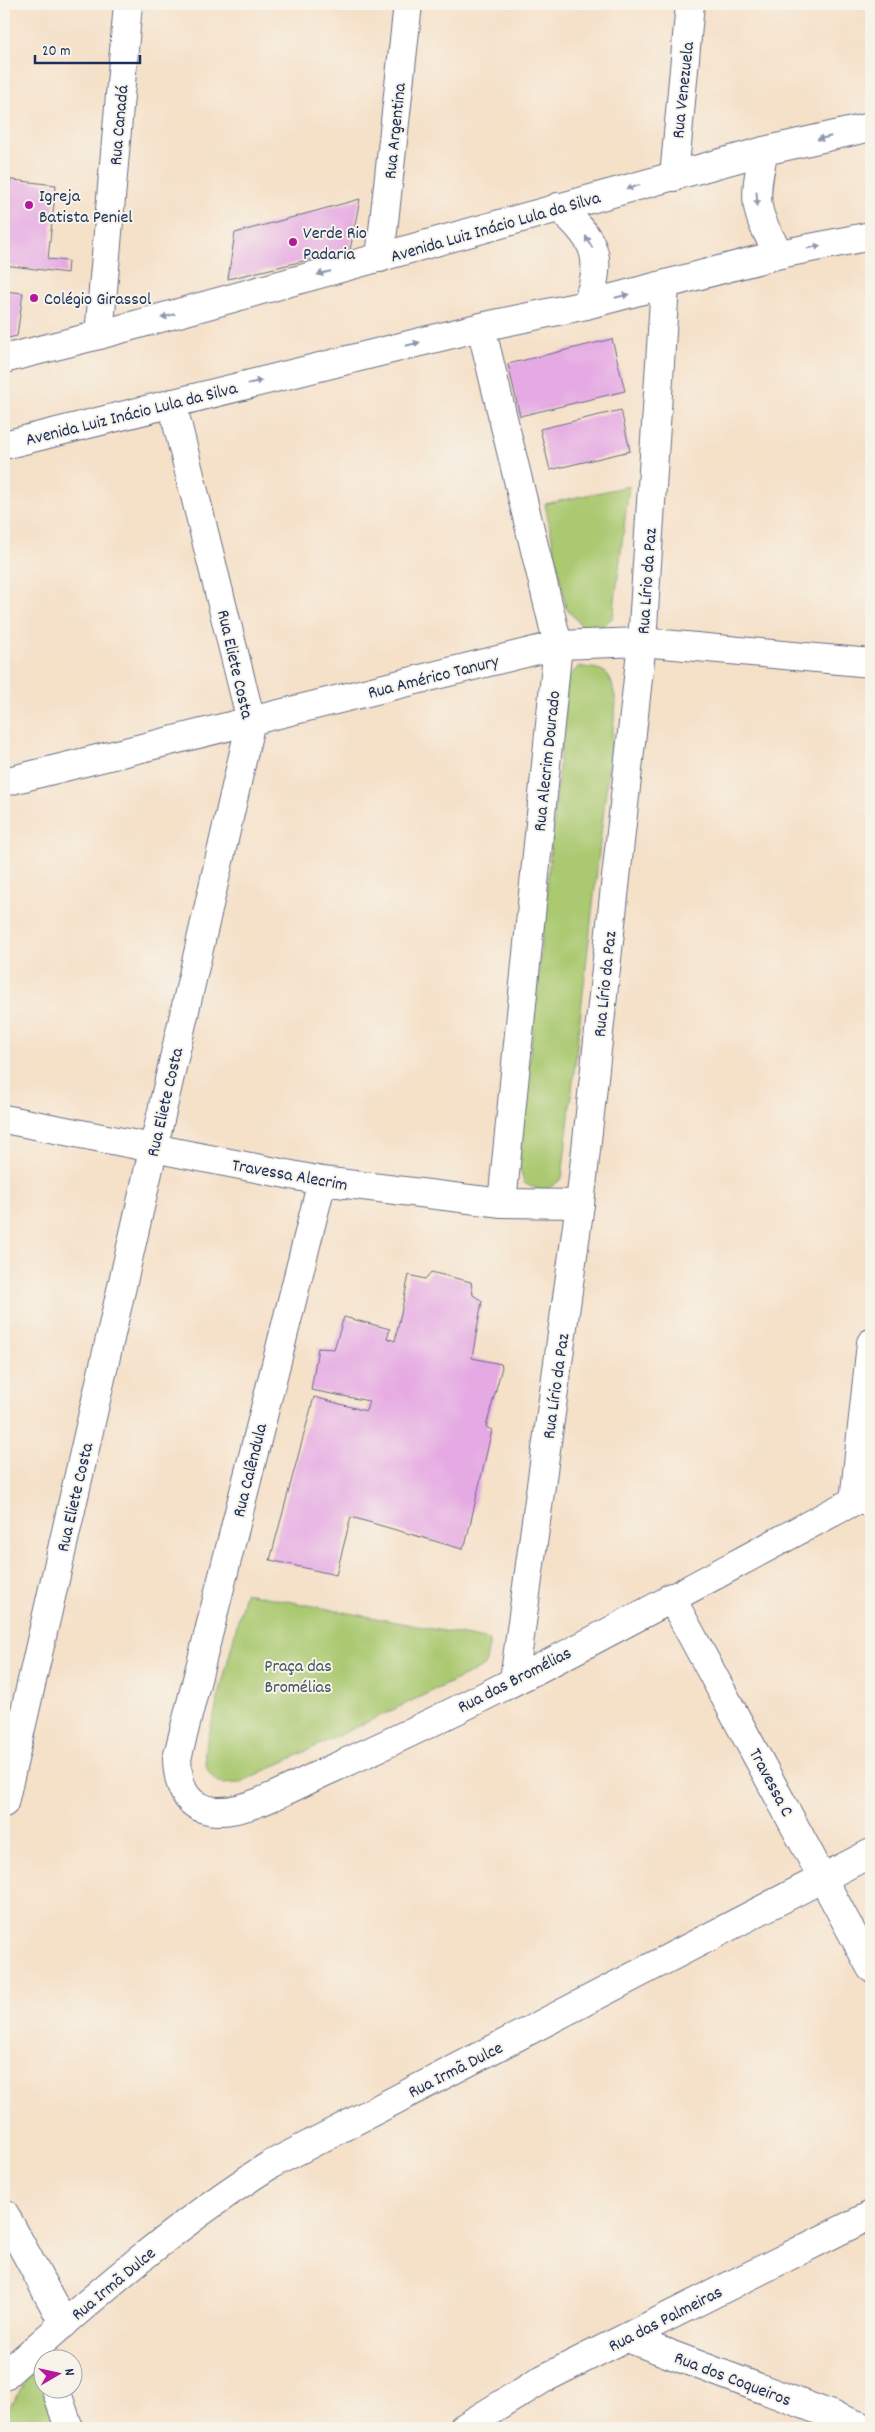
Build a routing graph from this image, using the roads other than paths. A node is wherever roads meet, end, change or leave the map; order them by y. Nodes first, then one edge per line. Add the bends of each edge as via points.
1 (128, 4) edge
2 (408, 4) edge
3 (690, 4) edge
4 (871, 127) edge
5 (764, 151) junction
6 (674, 177) junction
7 (558, 207) junction
8 (871, 236) edge
9 (780, 254) junction
10 (380, 258) junction
11 (665, 285) junction
12 (586, 305) junction
13 (481, 327) junction
14 (99, 335) junction
15 (4, 359) edge
16 (172, 403) junction
17 (4, 444) edge
18 (642, 642) junction
19 (558, 645) junction
20 (871, 663) edge
21 (251, 721) junction
22 (4, 782) edge
23 (4, 1119) edge
24 (154, 1148) junction
25 (322, 1181) junction
26 (502, 1203) junction
27 (580, 1204) junction
28 (871, 1343) edge
29 (863, 1501) edge
30 (671, 1597) junction
31 (514, 1680) junction
32 (177, 1759) joint
33 (4, 1803) edge
34 (871, 1853) edge
35 (823, 1877) junction
36 (871, 1968) edge
37 (4, 2213) edge
38 (871, 2215) edge
39 (64, 2324) junction
40 (627, 2338) junction
41 (44, 2350) edge
42 (32, 2359) edge
43 (4, 2376) edge
44 (59, 2400) edge
45 (69, 2428) edge
46 (464, 2428) edge
47 (866, 2428) edge

1 - 14 street, Rua Canadá
2 - 10 street, Rua Argentina
3 - 6 street, Rua Venezuela
4 -> 5 street, Avenida Luiz Inácio Lula da Silva
5 - 6 street, Avenida Luiz Inácio Lula da Silva
5 -> 9 street via 756,184 757,206 764,230
6 -> 7 street, Avenida Luiz Inácio Lula da Silva
7 - 10 street, Avenida Luiz Inácio Lula da Silva
12 -> 7 street via 597,270 594,250 580,226
9 -> 8 street, Avenida Luiz Inácio Lula da Silva
9 - 11 street, Avenida Luiz Inácio Lula da Silva
10 -> 14 street, Avenida Luiz Inácio Lula da Silva
12 -> 11 street, Avenida Luiz Inácio Lula da Silva
11 - 18 street, Rua Lírio da Paz
12 - 13 street, Avenida Luiz Inácio Lula da Silva
16 -> 13 street, Avenida Luiz Inácio Lula da Silva
13 - 19 street, Rua Alecrim Dourado
14 - 15 street, Avenida Luiz Inácio Lula da Silva
16 - 17 street, Avenida Luiz Inácio Lula da Silva
16 - 21 street, Rua Eliete Costa
18 - 19 street, Rua Américo Tanury
18 - 20 street, Rua Américo Tanury
18 - 27 street, Rua Lírio da Paz
19 - 21 street, Rua Américo Tanury
19 - 26 street, Rua Alecrim Dourado
21 - 22 street, Rua Américo Tanury
21 - 24 street, Rua Eliete Costa
23 - 24 street, Travessa Alecrim
24 - 25 street, Travessa Alecrim
24 - 33 street, Rua Eliete Costa
25 - 26 street, Travessa Alecrim
25 - 32 street, Rua Calêndula
26 - 27 street, Travessa Alecrim
27 - 31 street, Rua Lírio da Paz
28 - 29 street
29 - 30 street, Rua das Bromélias
30 - 31 street, Rua das Bromélias
30 - 35 street, Travessa C
31 - 32 street, Rua das Bromélias via 240,1810 201,1808 182,1791
34 - 35 street, Rua Irmã Dulce
35 - 36 street, Travessa C
35 - 39 street, Rua Irmã Dulce via 270,2165 219,2197
37 - 39 street, Rua Irmã Dulce
38 - 40 street, Rua das Palmeiras
39 - 41 street, Rua Irmã Dulce
40 - 46 street, Rua das Palmeiras via 543,2379
40 - 47 street, Rua dos Coqueiros
42 - 43 street, Rua Irmã Dulce
44 - 45 street

